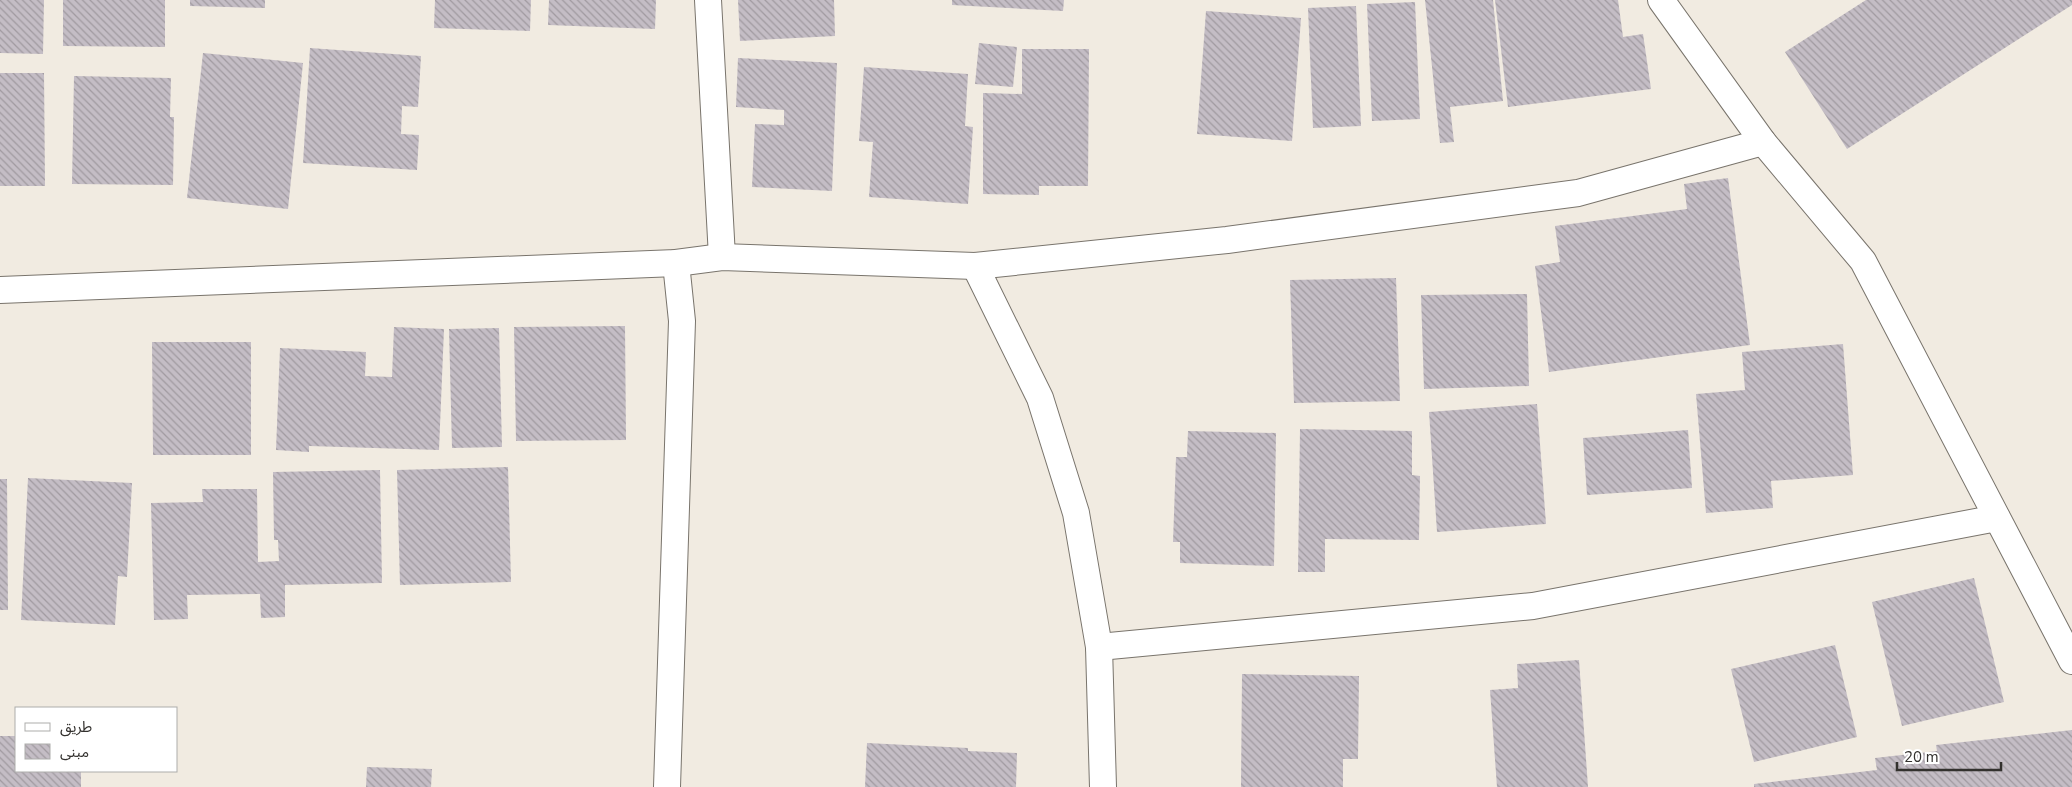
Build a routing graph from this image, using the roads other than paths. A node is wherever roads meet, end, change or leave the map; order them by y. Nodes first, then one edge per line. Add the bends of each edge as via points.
1 (708, 0) edge
2 (1661, 0) edge
3 (1763, 142) junction
4 (722, 257) junction
5 (676, 263) junction
6 (975, 266) junction
7 (0, 290) edge
8 (1996, 518) junction
9 (1099, 646) junction
10 (2072, 661) edge
11 (667, 787) edge
12 (1102, 787) edge

1 - 4 street
2 - 3 street
3 - 6 street via 1578,193 1227,240
3 - 8 street via 1863,261
4 - 5 street
4 - 6 street
5 - 7 street
5 - 11 street via 682,321
6 - 9 street via 1040,398 1076,513
8 - 9 street via 1533,606
8 - 10 street
9 - 12 street

